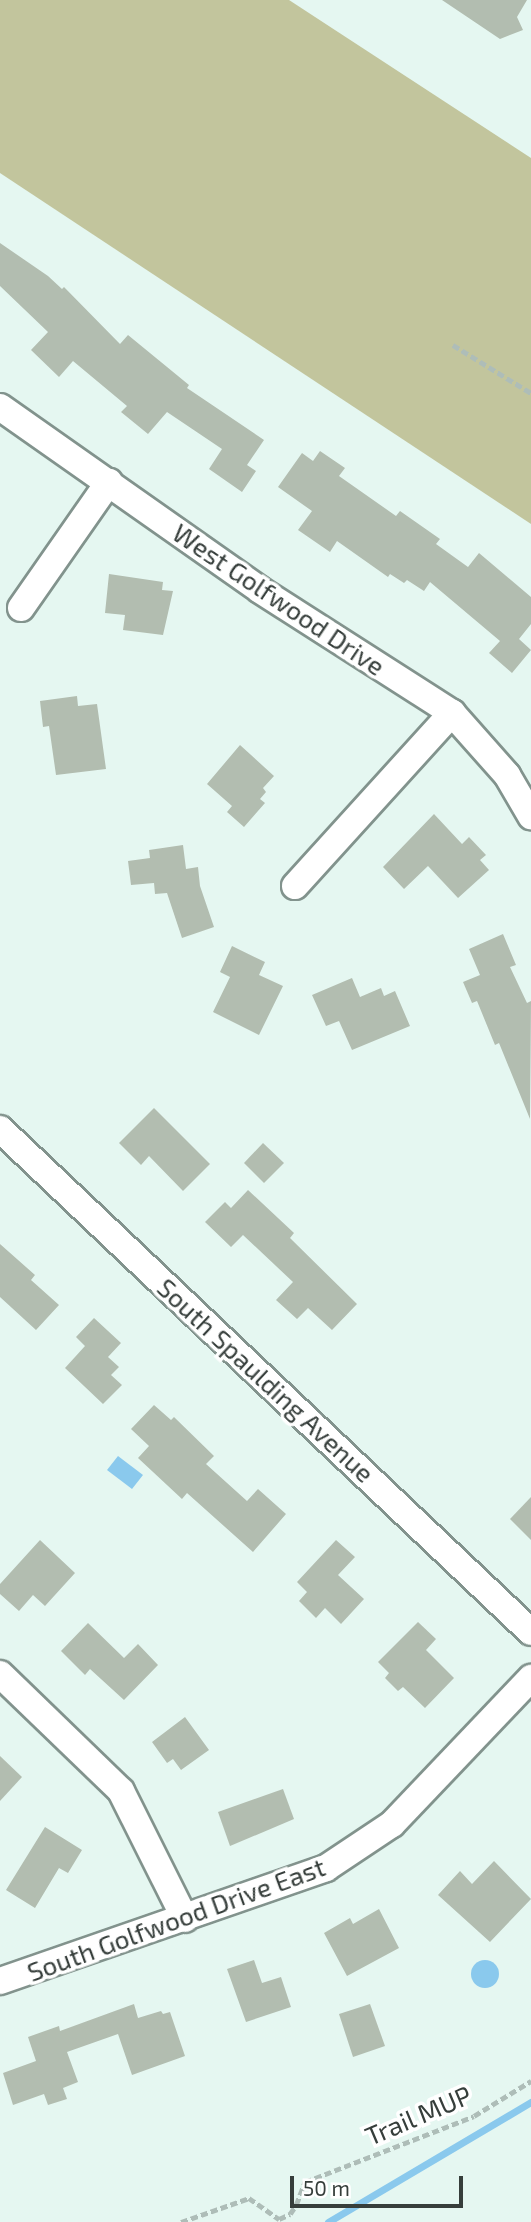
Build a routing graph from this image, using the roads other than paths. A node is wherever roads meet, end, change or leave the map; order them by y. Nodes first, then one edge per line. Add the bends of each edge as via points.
1 (0, 407) edge
2 (109, 482) junction
3 (22, 608) dead end
4 (452, 713) junction
5 (531, 816) edge
6 (295, 887) dead end
7 (0, 1129) edge
8 (531, 1632) edge
9 (0, 1674) edge
10 (531, 1678) edge
11 (185, 1919) junction
12 (0, 1981) edge

1 - 2 street, West Golfwood Drive
2 - 3 street
2 - 4 street, West Golfwood Drive via 260,590
4 - 5 street, West Golfwood Drive via 507,775
4 - 6 street
7 - 8 street, South Spaulding Avenue
9 - 11 street via 121,1791
10 - 11 street, South Golfwood Drive East via 392,1824 326,1868
11 - 12 street, South Golfwood Drive East

